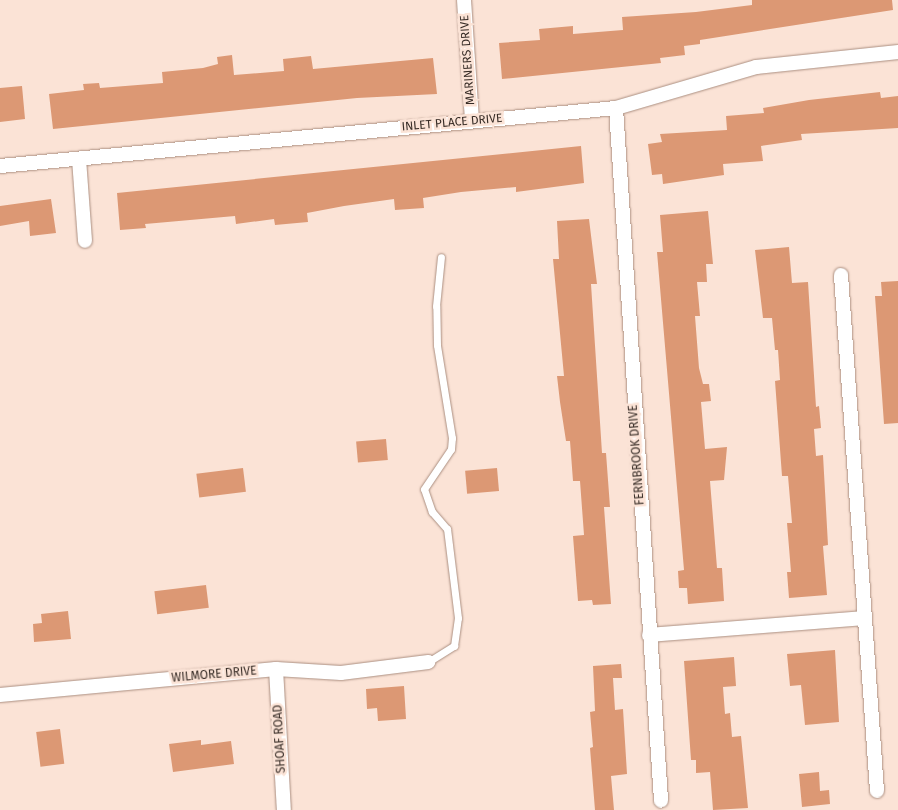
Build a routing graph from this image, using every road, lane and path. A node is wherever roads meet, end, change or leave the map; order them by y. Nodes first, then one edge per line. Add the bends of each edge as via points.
1 (464, 0) edge
2 (898, 52) edge
3 (616, 108) junction
4 (472, 120) junction
5 (79, 159) junction
6 (0, 166) edge
7 (85, 241) dead end
8 (441, 257) dead end
9 (841, 275) dead end
10 (864, 618) junction
11 (649, 635) junction
12 (428, 662) joint
13 (276, 669) junction
14 (0, 694) edge
15 (877, 790) dead end
16 (661, 802) dead end
17 (284, 810) edge

1 - 4 street, MARINERS DRIVE
2 - 3 street, INLET PLACE DRIVE via 756,67
3 - 4 street, INLET PLACE DRIVE
3 - 11 street, FERNBROOK DRIVE
4 - 5 street, INLET PLACE DRIVE
5 - 6 street, INLET PLACE DRIVE
5 - 7 street
8 - 12 lane via 436,306 438,345 452,438 451,449 424,489 432,512 447,529 458,618 454,646
9 - 10 street
10 - 11 street
10 - 15 street
11 - 16 street, FERNBROOK DRIVE
12 - 13 street, WILMORE DRIVE via 341,673
13 - 14 street, WILMORE DRIVE
13 - 17 street, SHOAF ROAD

